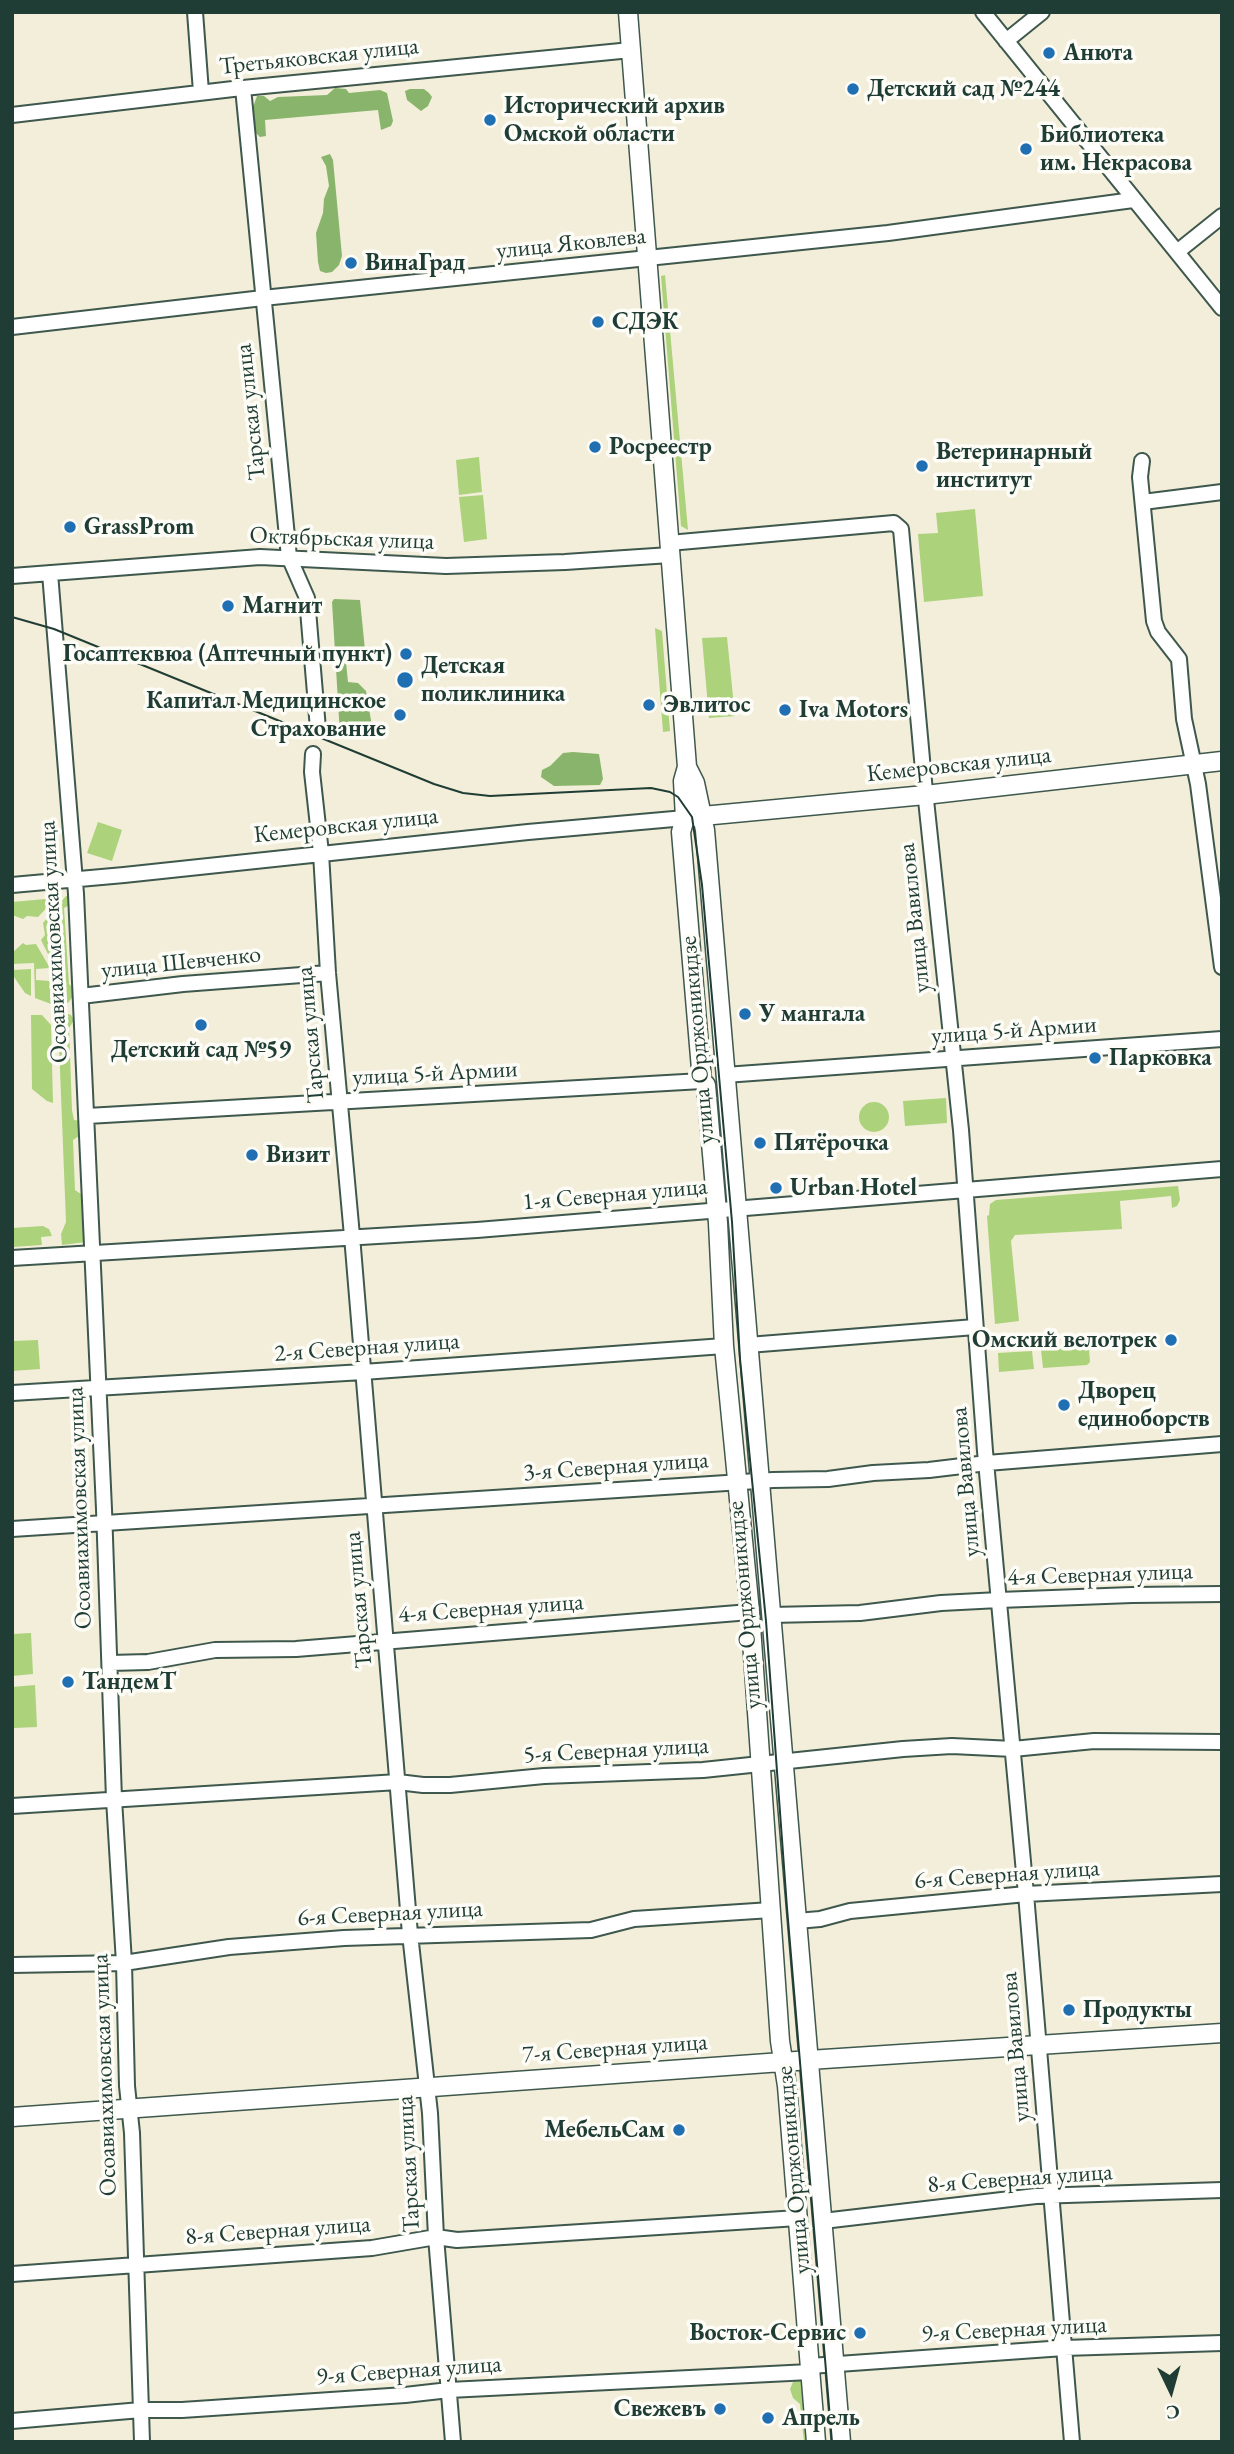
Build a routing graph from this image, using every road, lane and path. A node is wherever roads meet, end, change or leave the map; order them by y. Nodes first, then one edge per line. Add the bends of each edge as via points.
1 (195, 12) edge
2 (628, 12) edge
3 (983, 12) edge
4 (1042, 12) edge
5 (1006, 41) junction
6 (631, 50) junction
7 (243, 88) junction
8 (201, 92) junction
9 (12, 115) edge
10 (1133, 200) junction
11 (1222, 216) edge
12 (1177, 252) junction
13 (647, 259) junction
14 (263, 298) junction
15 (1222, 307) edge
16 (12, 327) edge
17 (1142, 461) dead end
18 (1222, 492) edge
19 (1143, 502) junction
20 (894, 523) joint
21 (670, 549) junction
22 (289, 557) junction
23 (50, 573) junction
24 (12, 576) edge
25 (318, 729) dead end
26 (313, 754) dead end
27 (1222, 761) edge
28 (1194, 764) junction
29 (925, 795) junction
30 (694, 817) junction
31 (321, 853) junction
32 (75, 879) junction
33 (12, 885) edge
34 (1222, 967) edge
35 (328, 973) junction
36 (81, 996) junction
37 (1222, 1039) edge
38 (953, 1059) junction
39 (725, 1075) junction
40 (702, 1081) junction
41 (340, 1102) junction
42 (87, 1115) junction
43 (1222, 1168) edge
44 (965, 1189) junction
45 (736, 1207) junction
46 (717, 1209) junction
47 (352, 1236) junction
48 (93, 1253) junction
49 (12, 1258) edge
50 (975, 1327) junction
51 (748, 1345) junction
52 (724, 1346) junction
53 (363, 1372) junction
54 (98, 1389) junction
55 (12, 1393) edge
56 (1222, 1444) edge
57 (986, 1463) junction
58 (760, 1480) junction
59 (739, 1482) junction
60 (374, 1505) junction
61 (103, 1523) junction
62 (12, 1529) edge
63 (1222, 1594) edge
64 (999, 1600) junction
65 (750, 1612) junction
66 (771, 1615) junction
67 (384, 1640) junction
68 (110, 1663) junction
69 (1222, 1742) edge
70 (1013, 1749) junction
71 (783, 1763) junction
72 (761, 1764) junction
73 (398, 1782) junction
74 (114, 1799) junction
75 (12, 1806) edge
76 (1222, 1884) edge
77 (1026, 1894) junction
78 (771, 1910) junction
79 (797, 1921) junction
80 (410, 1934) junction
81 (124, 1963) junction
82 (12, 1965) edge
83 (1222, 2034) edge
84 (1039, 2046) junction
85 (810, 2060) junction
86 (784, 2062) junction
87 (428, 2087) junction
88 (129, 2109) junction
89 (12, 2117) edge
90 (1222, 2190) edge
91 (1050, 2197) junction
92 (798, 2218) junction
93 (823, 2221) junction
94 (436, 2237) junction
95 (135, 2265) junction
96 (12, 2274) edge
97 (1222, 2343) edge
98 (1064, 2348) junction
99 (834, 2364) junction
100 (810, 2369) junction
101 (449, 2390) junction
102 (141, 2410) junction
103 (12, 2421) edge
104 (142, 2442) edge
105 (453, 2442) edge
106 (816, 2442) edge
107 (841, 2442) edge
108 (1072, 2442) edge

1 - 8 street
2 - 6 main road, улица Орджоникидзе
3 - 5 street
4 - 5 street
5 - 10 street
6 - 7 street, Третьяковская улица
6 - 13 main road, улица Орджоникидзе
7 - 8 street, Третьяковская улица
7 - 14 street, Тарская улица
8 - 9 street, Третьяковская улица
10 - 12 street
10 - 13 street, улица Яковлева
11 - 12 street
12 - 15 street
13 - 14 street, улица Яковлева
13 - 21 main road, улица Орджоникидзе
14 - 16 street, улица Яковлева
14 - 22 street, Тарская улица
17 - 19 street
18 - 19 street
19 - 28 street via 1154,621 1179,659 1184,719
20 - 21 street, Октябрьская улица
20 - 29 street, улица Вавилова via 901,529
21 - 22 street, Октябрьская улица via 565,562 446,566
21 - 30 main road, улица Орджоникидзе via 687,767 682,785
22 - 23 street, Октябрьская улица
22 - 25 street, Тарская улица via 307,598
23 - 24 street, Октябрьская улица
23 - 32 street, Осоавиахимовская улица
26 - 31 street, Тарская улица
27 - 28 main road, Кемеровская улица
28 - 29 main road, Кемеровская улица
28 - 34 street
29 - 30 main road, Кемеровская улица
29 - 38 street, улица Вавилова
30 - 31 street, Кемеровская улица
30 - 39 main road, улица Орджоникидзе
30 - 40 main road, улица Орджоникидзе via 681,832
31 - 32 street, Кемеровская улица
31 - 35 street, Тарская улица
32 - 33 street, Кемеровская улица
32 - 36 street, Осоавиахимовская улица
35 - 36 street, улица Шевченко
35 - 41 street, Тарская улица
36 - 42 street, Осоавиахимовская улица
37 - 38 street, улица 5-й Армии
38 - 39 street, улица 5-й Армии
38 - 44 street, улица Вавилова
39 - 45 main road, улица Орджоникидзе
40 - 41 street, улица 5-й Армии
40 - 46 main road, улица Орджоникидзе via 706,1085
41 - 42 street, улица 5-й Армии
41 - 47 street, Тарская улица
42 - 48 street, Осоавиахимовская улица
43 - 44 street, 1-я Северная улица
44 - 45 street, 1-я Северная улица
44 - 50 street, улица Вавилова
45 - 46 street, 1-я Северная улица
45 - 51 main road, улица Орджоникидзе
46 - 47 street, 1-я Северная улица
46 - 52 main road, улица Орджоникидзе
47 - 48 street, 1-я Северная улица
47 - 53 street, Тарская улица
48 - 49 street, 1-я Северная улица
48 - 54 street, Осоавиахимовская улица
50 - 51 street
50 - 57 street, улица Вавилова
51 - 58 main road, улица Орджоникидзе
52 - 53 street, 2-я Северная улица
52 - 59 main road, улица Орджоникидзе
53 - 54 street, 2-я Северная улица
53 - 60 street, Тарская улица
54 - 55 street, 2-я Северная улица
54 - 61 street, Осоавиахимовская улица
56 - 57 street, 3-я Северная улица
57 - 58 street, 3-я Северная улица via 828,1479
57 - 64 street, улица Вавилова
58 - 59 street, 3-я Северная улица
58 - 66 main road, улица Орджоникидзе
59 - 60 street, 3-я Северная улица
59 - 65 main road, улица Орджоникидзе
60 - 61 street, 3-я Северная улица
60 - 67 street, Тарская улица
61 - 62 street, 3-я Северная улица
61 - 68 street, Осоавиахимовская улица
63 - 64 street, 4-я Северная улица
64 - 66 street, 4-я Северная улица via 860,1613
64 - 70 street, улица Вавилова
65 - 67 street, 4-я Северная улица
65 - 72 main road, улица Орджоникидзе
66 - 71 main road, улица Орджоникидзе
67 - 68 street, 4-я Северная улица via 296,1649 215,1650 148,1662
67 - 73 street, Тарская улица
68 - 74 street, Осоавиахимовская улица
69 - 70 street, 5-я Северная улица via 1094,1741
70 - 71 street, 5-я Северная улица via 952,1746
70 - 77 street, улица Вавилова
71 - 72 street, 5-я Северная улица
71 - 79 main road, улица Орджоникидзе
72 - 73 street, 5-я Северная улица via 450,1785
72 - 78 main road, улица Орджоникидзе
73 - 74 street, 5-я Северная улица
73 - 80 street, Тарская улица
74 - 75 street, 5-я Северная улица
74 - 81 street, Осоавиахимовская улица
76 - 77 street, 6-я Северная улица
77 - 79 street, 6-я Северная улица via 850,1911
77 - 84 street, улица Вавилова
78 - 80 street, 6-я Северная улица via 634,1919 591,1930
78 - 86 main road, улица Орджоникидзе
79 - 85 main road, улица Орджоникидзе
80 - 81 street, 6-я Северная улица via 229,1947
80 - 87 street, Тарская улица
81 - 82 street, 6-я Северная улица
81 - 88 street, Осоавиахимовская улица
83 - 84 main road, 7-я Северная улица
84 - 85 main road, 7-я Северная улица
84 - 91 street, улица Вавилова
85 - 86 main road, 7-я Северная улица
85 - 93 main road, улица Орджоникидзе
86 - 87 main road, 7-я Северная улица
86 - 92 main road, улица Орджоникидзе
87 - 88 main road, 7-я Северная улица
87 - 94 street, Тарская улица
88 - 89 main road, 7-я Северная улица
88 - 95 street, Осоавиахимовская улица
90 - 91 street, 8-я Северная улица
91 - 93 street, 8-я Северная улица
91 - 98 street, улица Вавилова
92 - 94 street, 8-я Северная улица via 457,2240
92 - 100 main road, улица Орджоникидзе
93 - 99 main road, улица Орджоникидзе
94 - 95 street, 8-я Северная улица via 372,2248
94 - 101 street, Тарская улица
95 - 96 street, 8-я Северная улица
95 - 102 street, Осоавиахимовская улица
97 - 98 street, 9-я Северная улица
98 - 99 street, 9-я Северная улица
98 - 108 street, улица Вавилова
99 - 100 street, 9-я Северная улица
99 - 107 main road, улица Орджоникидзе
100 - 101 street, 9-я Северная улица
100 - 106 main road, улица Орджоникидзе
101 - 102 street, 9-я Северная улица
101 - 105 street, Тарская улица
102 - 103 street, 9-я Северная улица
102 - 104 street, Осоавиахимовская улица

